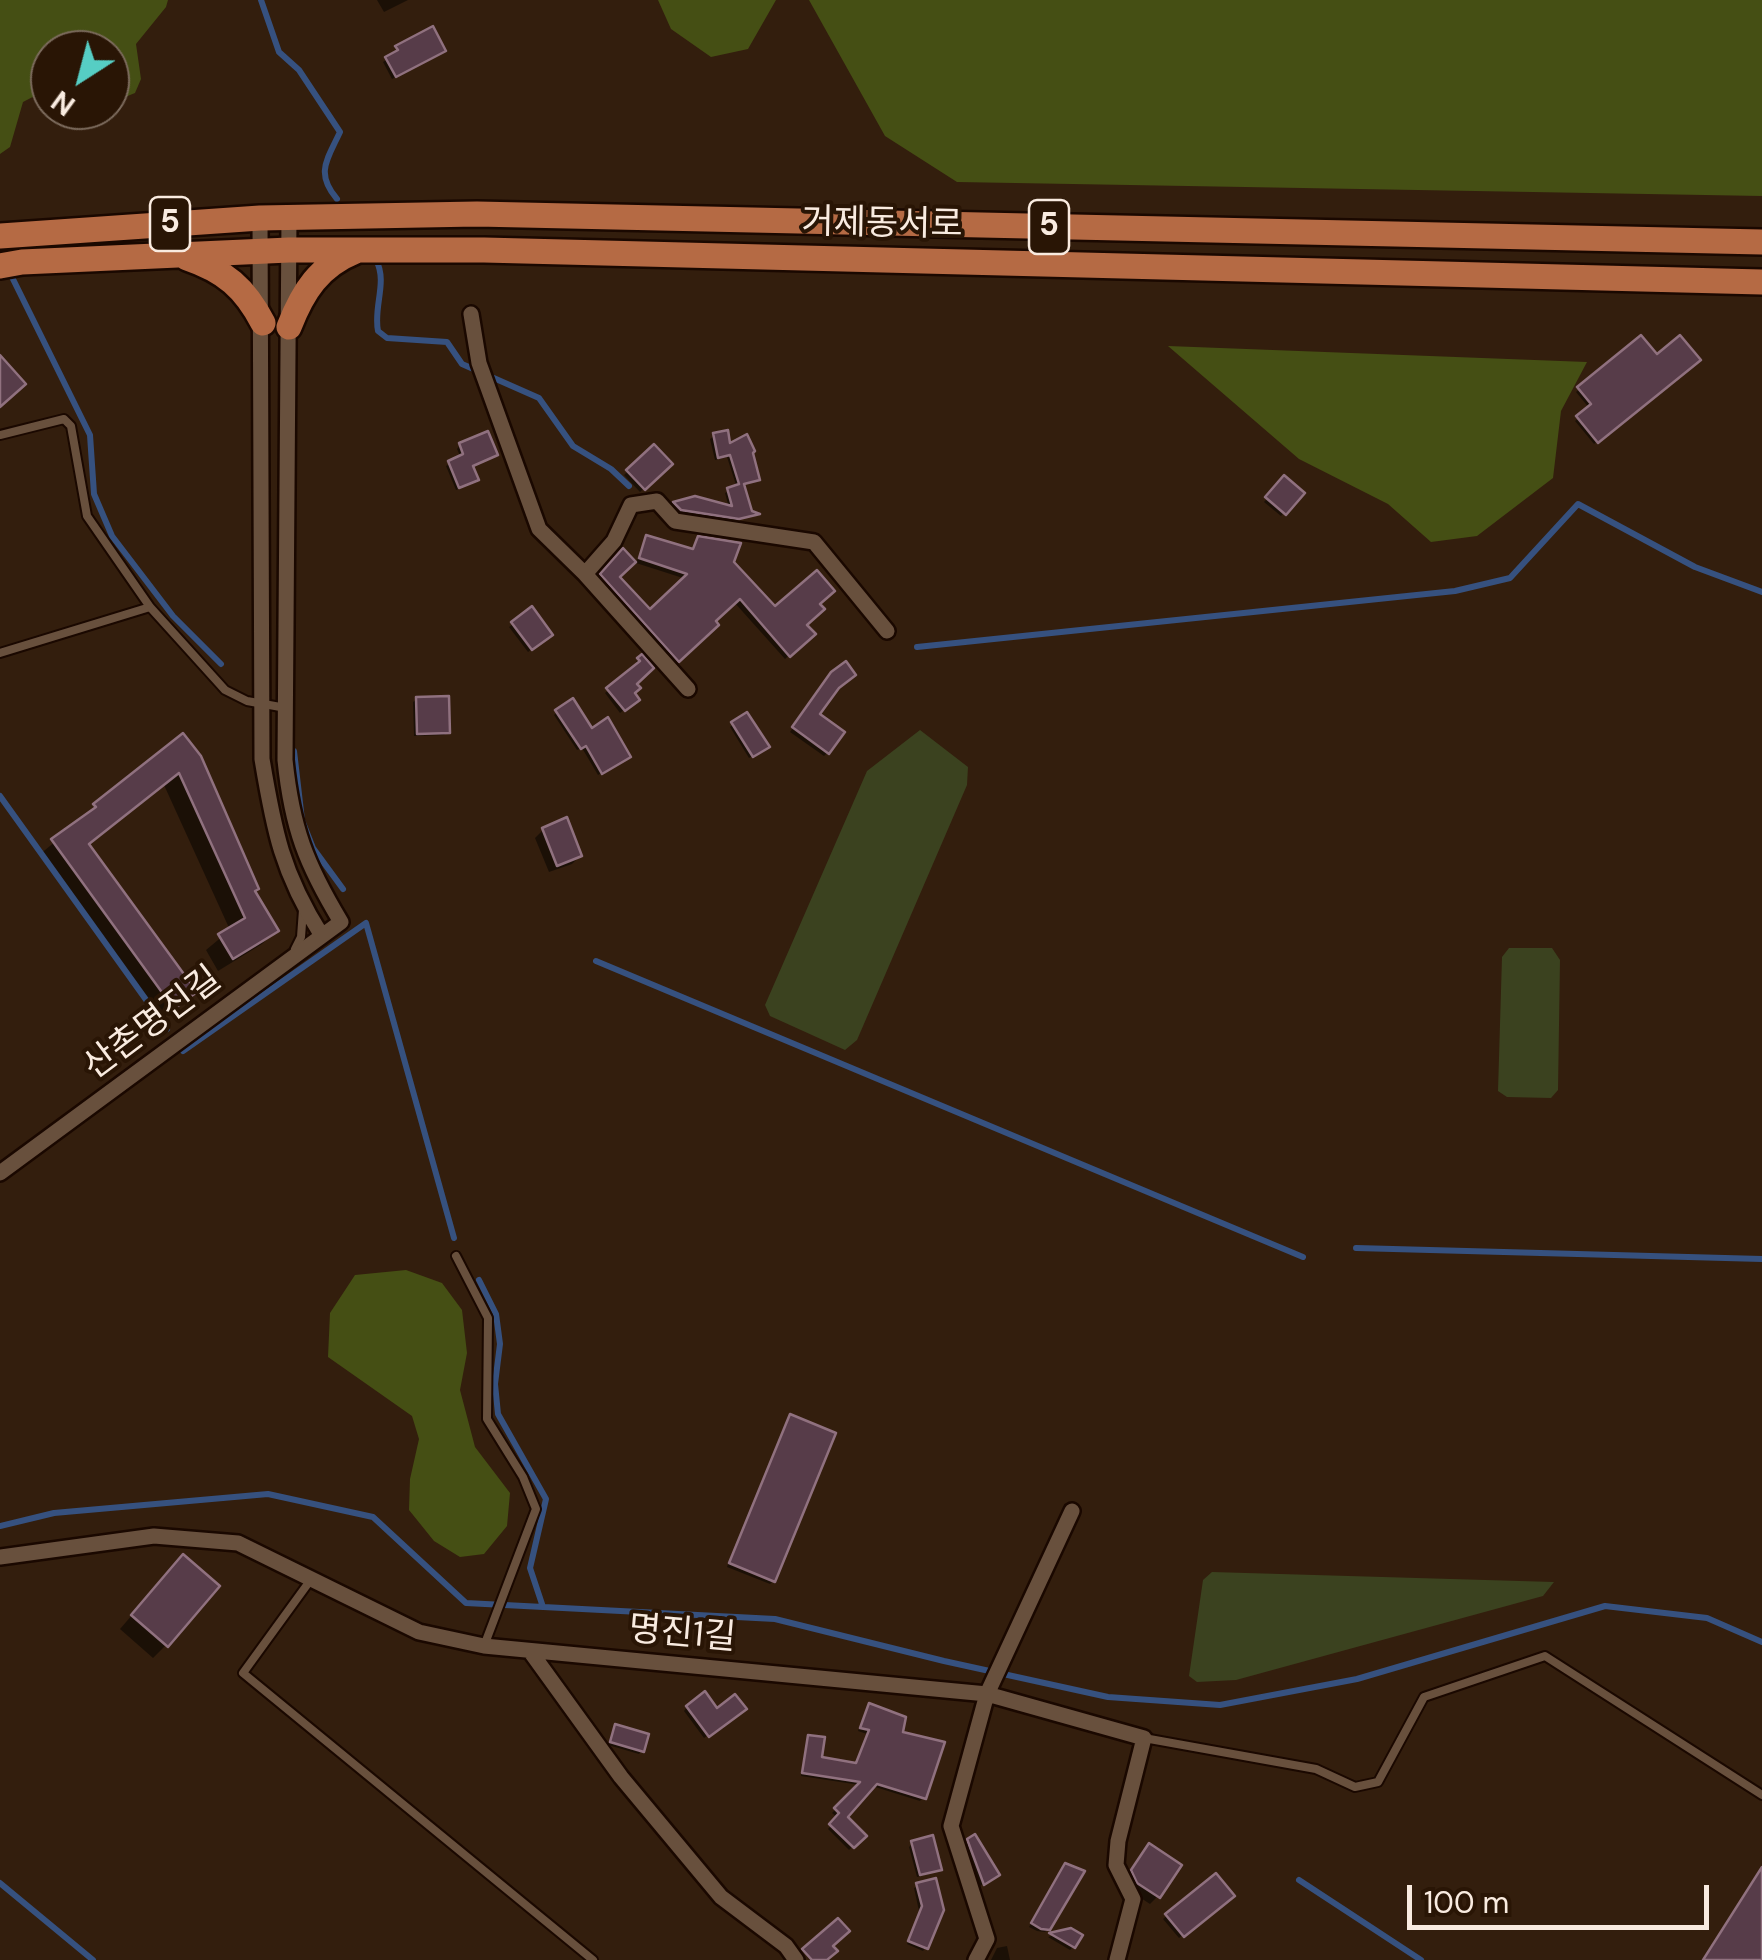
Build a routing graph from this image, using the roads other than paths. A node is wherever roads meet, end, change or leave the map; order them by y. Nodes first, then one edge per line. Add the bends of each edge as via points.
1 (260, 218) junction
2 (289, 218) junction
3 (2, 236) edge
4 (1762, 242) edge
5 (362, 249) junction
6 (289, 250) junction
7 (262, 252) junction
8 (178, 256) junction
9 (11, 264) edge
10 (1762, 282) edge
11 (470, 314) dead end
12 (276, 325) junction
13 (0, 435) edge
14 (586, 574) junction
15 (150, 607) junction
16 (887, 632) dead end
17 (0, 653) edge
18 (688, 688) dead end
19 (264, 705) junction
20 (286, 708) junction
21 (303, 906) junction
22 (322, 936) junction
23 (286, 963) junction
24 (0, 1173) edge
25 (456, 1256) dead end
26 (1072, 1511) dead end
27 (0, 1557) edge
28 (312, 1578) junction
29 (484, 1646) junction
30 (530, 1651) junction
31 (987, 1694) junction
32 (1144, 1738) junction
33 (1762, 1796) edge
34 (594, 1960) edge
35 (796, 1960) edge
36 (976, 1960) edge
37 (1117, 1960) edge

1 - 2 main road, 거제동서로 / 5
1 - 3 main road, 거제동서로 / 5
1 - 7 street
2 - 4 main road, 거제동서로 / 5 via 477,214
2 - 6 street
5 - 6 main road, 거제동서로 / 5
5 - 10 main road, 거제동서로 / 5
5 - 12 main road via 315,277
6 - 7 main road, 거제동서로 / 5
6 - 12 street
7 - 8 main road, 거제동서로 / 5
7 - 12 street
8 - 9 main road, 거제동서로 / 5
8 - 12 main road via 232,279
11 - 14 street via 488,392 539,530
12 - 19 street
12 - 20 street
13 - 15 lane via 56,419 70,426 87,516
14 - 16 street via 614,541 631,504 657,501 675,520 814,542
14 - 18 street
15 - 17 lane
15 - 19 lane via 225,690
19 - 20 lane
19 - 21 street via 262,759 277,844
20 - 22 street, 산촌명진길 via 288,792 301,847 341,922
21 - 22 street
21 - 23 lane via 301,937
22 - 23 street, 산촌명진길
23 - 24 street, 산촌명진길
25 - 29 lane via 488,1318 487,1419 536,1509
26 - 31 street
27 - 28 street, 명진1길 via 154,1536 238,1543
28 - 29 street, 명진1길 via 420,1632
28 - 34 lane via 243,1673
29 - 30 street, 명진1길
30 - 31 street, 명진1길
30 - 35 street via 621,1777 721,1897
31 - 32 street, 명진1길
31 - 36 street via 951,1826 988,1940
32 - 33 lane via 1316,1769 1355,1787 1378,1782 1424,1697 1545,1656
32 - 37 street via 1118,1841 1116,1864 1133,1900

